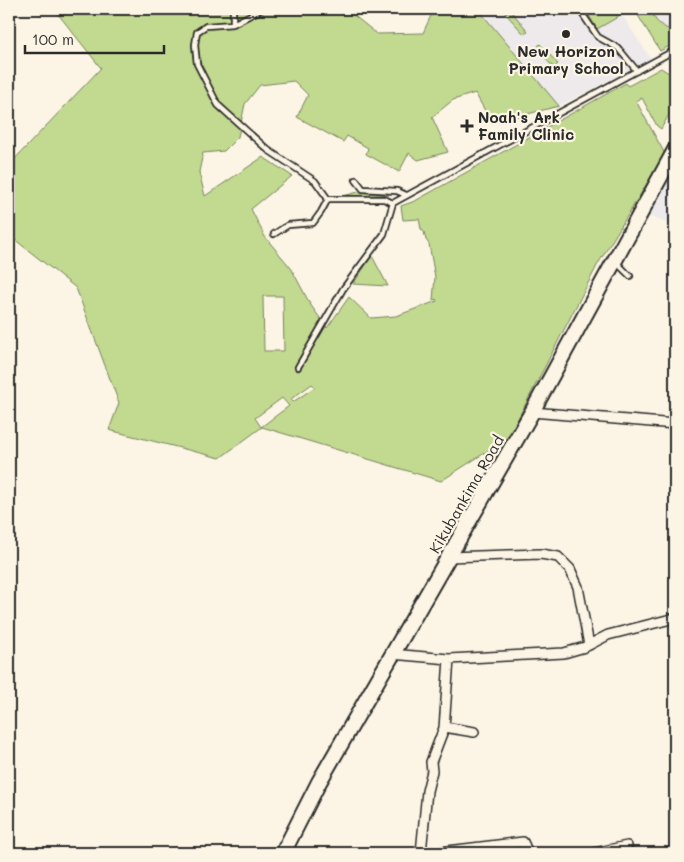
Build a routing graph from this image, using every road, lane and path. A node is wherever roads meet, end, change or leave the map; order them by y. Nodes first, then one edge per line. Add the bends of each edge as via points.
1 (233, 9) edge
2 (262, 9) edge
3 (579, 9) edge
4 (234, 24) junction
5 (675, 50) edge
6 (637, 72) junction
7 (675, 150) edge
8 (356, 180) dead end
9 (406, 195) junction
10 (328, 199) junction
11 (393, 203) junction
12 (274, 234) dead end
13 (614, 261) junction
14 (630, 276) dead end
15 (298, 367) dead end
16 (532, 412) junction
17 (675, 424) edge
18 (448, 557) junction
19 (675, 618) edge
20 (589, 645) junction
21 (391, 654) junction
22 (449, 658) junction
23 (444, 727) junction
24 (474, 732) dead end
25 (627, 846) dead end
26 (283, 853) edge
27 (421, 853) edge
28 (431, 853) edge
29 (528, 853) edge
30 (594, 853) edge

1 - 4 lane
2 - 4 lane
3 - 6 lane via 598,37 618,48
4 - 10 lane via 206,26 197,32 195,38 197,64 218,105 268,150 315,182
5 - 6 lane
6 - 9 lane
7 - 13 street, Kikubankima Road
8 - 9 lane via 363,189
9 - 11 lane
10 - 11 lane via 384,198
10 - 12 lane via 313,223 288,225
11 - 15 lane via 384,234 343,289
13 - 14 lane
13 - 16 street, Kikubankima Road
16 - 17 street
16 - 18 street, Kikubankima Road
18 - 20 street via 541,554 558,557 570,569 578,587
18 - 21 street, Kikubankima Road
19 - 20 street via 608,635
20 - 22 street via 564,654
21 - 22 street
21 - 26 street, Kikubankima Road
22 - 23 street
23 - 24 street
23 - 27 street via 432,762
25 - 30 street
28 - 29 street via 523,842

